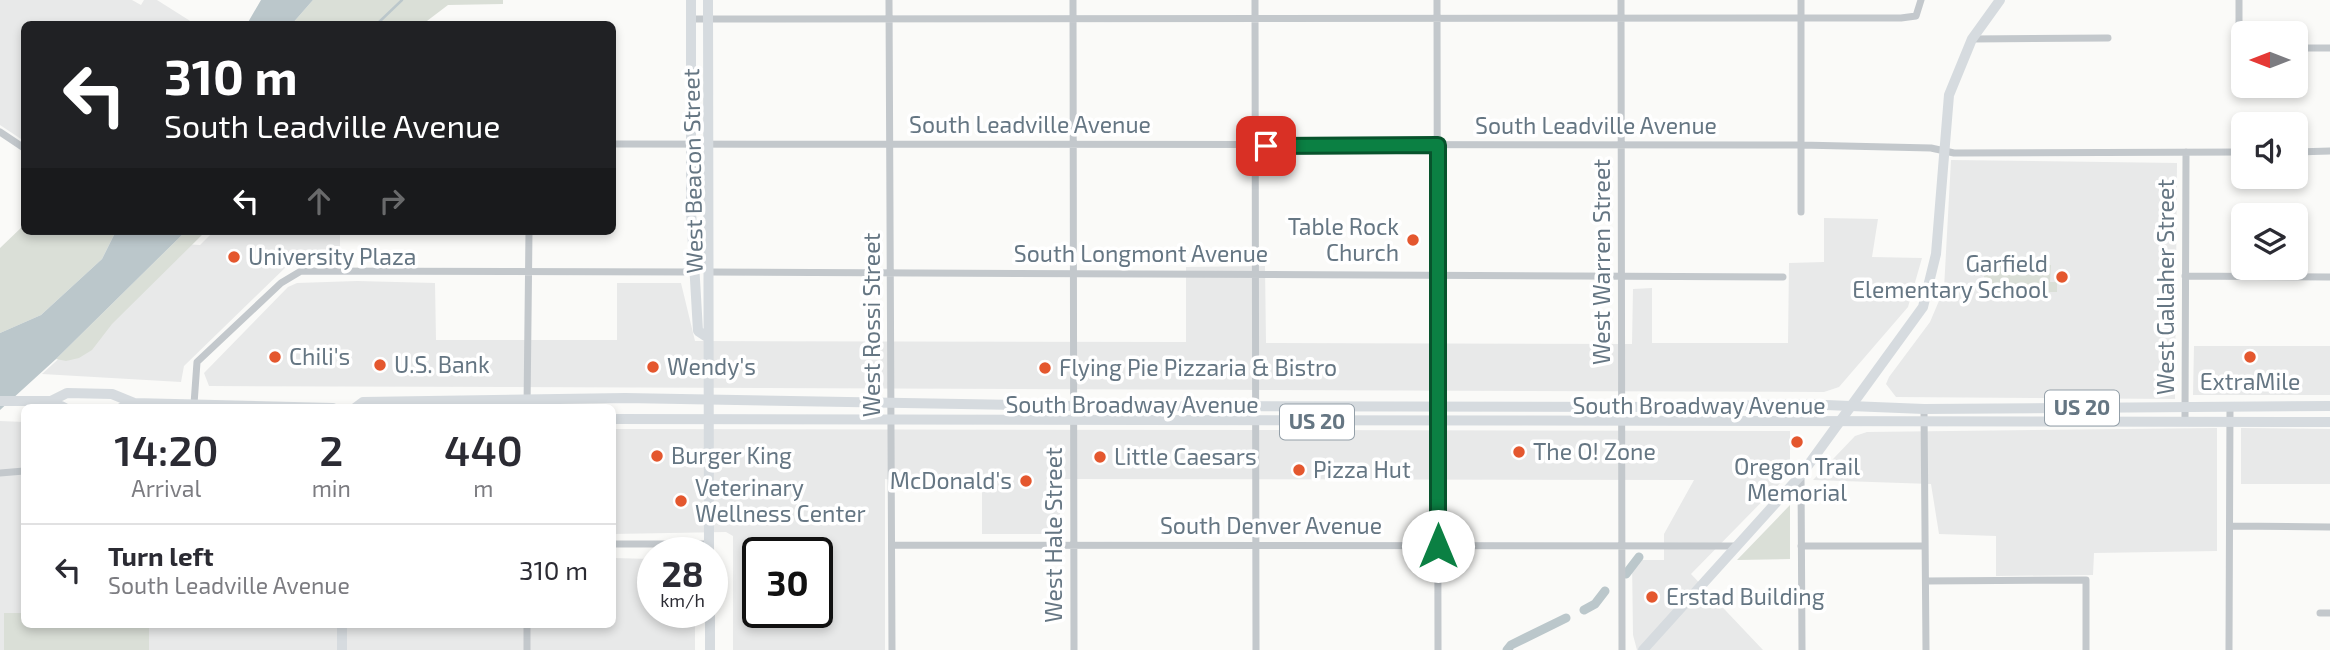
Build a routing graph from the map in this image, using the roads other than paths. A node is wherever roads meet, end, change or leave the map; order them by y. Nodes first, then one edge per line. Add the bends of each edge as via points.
1 (691, 0) edge
2 (708, 0) edge
3 (889, 0) edge
4 (1073, 0) edge
5 (1255, 0) edge
6 (1437, 0) edge
7 (1621, 0) edge
8 (1801, 0) edge
9 (1921, 0) edge
10 (2000, 0) edge
11 (2239, 0) edge
12 (1255, 18) junction
13 (1437, 18) junction
14 (1621, 18) junction
15 (1801, 18) junction
16 (691, 19) junction
17 (708, 19) junction
18 (889, 19) junction
19 (1073, 19) junction
20 (2239, 21) edge
21 (2108, 38) dead end
22 (1972, 39) junction
23 (2308, 48) edge
24 (2330, 48) edge
25 (0, 132) edge
26 (616, 144) edge
27 (891, 144) junction
28 (1073, 144) junction
29 (1255, 144) junction
30 (691, 145) junction
31 (708, 145) junction
32 (1438, 145) junction
33 (1621, 145) junction
34 (1801, 145) junction
35 (21, 146) edge
36 (1942, 150) junction
37 (2330, 151) edge
38 (2186, 152) junction
39 (2231, 152) edge
40 (2308, 152) edge
41 (1801, 212) dead end
42 (529, 235) edge
43 (693, 272) junction
44 (709, 272) junction
45 (891, 272) junction
46 (527, 273) junction
47 (1073, 273) junction
48 (1256, 273) junction
49 (1438, 274) junction
50 (1622, 275) junction
51 (2185, 276) junction
52 (1783, 277) dead end
53 (2330, 277) edge
54 (707, 337) junction
55 (709, 399) junction
56 (0, 401) edge
57 (51, 401) junction
58 (892, 402) junction
59 (134, 403) joint
60 (57, 404) edge
61 (194, 404) joint
62 (360, 404) edge
63 (527, 404) edge
64 (1074, 406) junction
65 (1256, 406) junction
66 (2330, 406) edge
67 (1438, 407) junction
68 (1622, 407) junction
69 (1852, 407) junction
70 (2185, 407) junction
71 (2230, 407) junction
72 (1924, 409) junction
73 (892, 418) junction
74 (616, 419) edge
75 (709, 419) junction
76 (2185, 421) junction
77 (1073, 422) junction
78 (1256, 422) junction
79 (1840, 422) junction
80 (1924, 422) junction
81 (2230, 422) junction
82 (2330, 422) edge
83 (1438, 423) junction
84 (1622, 423) junction
85 (21, 471) edge
86 (0, 473) edge
87 (1801, 475) junction
88 (2230, 526) junction
89 (2330, 527) edge
90 (709, 537) edge
91 (616, 544) edge
92 (637, 545) edge
93 (892, 545) junction
94 (1074, 545) junction
95 (1256, 546) junction
96 (1438, 546) junction
97 (1622, 546) junction
98 (1734, 546) junction
99 (1801, 546) junction
100 (1925, 546) junction
101 (1926, 581) junction
102 (2320, 613) dead end
103 (2330, 613) edge
104 (342, 628) edge
105 (527, 628) edge
106 (709, 628) edge
107 (342, 650) edge
108 (527, 650) edge
109 (709, 650) edge
110 (892, 650) edge
111 (1074, 650) edge
112 (1256, 650) edge
113 (1438, 650) edge
114 (1622, 650) edge
115 (1643, 650) edge
116 (1802, 650) edge
117 (1926, 650) edge
118 (2086, 650) edge
119 (2229, 650) edge

1 - 16 street, West Beacon Street
2 - 17 street, West Beacon Street
3 - 18 street, West Rossi Street
4 - 19 street, West Hale Street
5 - 12 street
6 - 13 street
7 - 14 street, West Warren Street
8 - 15 street
9 - 15 street via 1916,16
10 - 22 street
11 - 20 street
12 - 13 street
12 - 19 street
12 - 29 street
13 - 14 street
13 - 32 street
14 - 15 street
14 - 33 street, West Warren Street
15 - 34 street
16 - 17 street
16 - 30 street, West Beacon Street
17 - 18 street
17 - 31 street, West Beacon Street
18 - 19 street
18 - 27 street, West Rossi Street
19 - 28 street, West Hale Street
21 - 22 street
22 - 36 street via 1949,95
23 - 24 street
25 - 35 street
26 - 30 street, South Leadville Avenue
27 - 28 street, South Leadville Avenue
27 - 31 street, South Leadville Avenue
27 - 45 street, West Rossi Street
28 - 29 street, South Leadville Avenue
28 - 47 street, West Hale Street
29 - 32 street, South Leadville Avenue
29 - 48 street
30 - 31 street, South Leadville Avenue
30 - 43 street, West Beacon Street
31 - 44 street, West Beacon Street
32 - 33 street, South Leadville Avenue
32 - 49 street
33 - 34 street, South Leadville Avenue
33 - 50 street, West Warren Street
34 - 36 street, South Leadville Avenue
34 - 41 street
36 - 38 street, South Leadville Avenue
36 - 69 street via 1936,254 1928,295
37 - 40 street
38 - 39 street, South Leadville Avenue
38 - 51 street, West Gallaher Street
42 - 46 street
43 - 46 street
43 - 54 street, West Beacon Street via 698,331
44 - 45 street, South Longmont Avenue
44 - 54 street, West Beacon Street via 711,330
45 - 47 street, South Longmont Avenue
45 - 58 street, West Rossi Street
46 - 61 street via 301,271 281,283 197,362
46 - 63 street
47 - 48 street, South Longmont Avenue
47 - 64 street, West Hale Street
48 - 49 street, South Longmont Avenue
48 - 65 street
49 - 50 street, South Longmont Avenue
49 - 67 street
50 - 52 street, South Longmont Avenue
50 - 68 street, West Warren Street
51 - 53 street
51 - 70 street, West Gallaher Street
54 - 55 street, West Beacon Street
55 - 58 main road, South Broadway Avenue / US 20
55 - 63 main road, South Broadway Avenue / US 20
55 - 75 street, West Beacon Street
56 - 57 main road
57 - 59 main road via 67,393 112,394
57 - 60 main road
58 - 64 main road, South Broadway Avenue / US 20
58 - 73 street, West Rossi Street
59 - 61 main road
62 - 63 main road, South Broadway Avenue / US 20
64 - 65 main road, South Broadway Avenue / US 20
64 - 77 street, West Hale Street
65 - 67 main road, South Broadway Avenue / US 20
65 - 78 street
66 - 71 main road, South Broadway Avenue / US 20
67 - 68 main road, South Broadway Avenue / US 20
67 - 83 street
68 - 69 main road, South Broadway Avenue / US 20
68 - 84 street, West Warren Street
69 - 72 main road, South Broadway Avenue / US 20
69 - 79 street
70 - 71 main road, South Broadway Avenue / US 20
70 - 72 main road, South Broadway Avenue / US 20
70 - 76 street, West Gallaher Street
71 - 81 street
72 - 80 street
73 - 75 main road, South Broadway Avenue / US 20
73 - 77 main road, South Broadway Avenue / US 20
73 - 93 street, West Rossi Street
74 - 75 main road, South Broadway Avenue / US 20
75 - 90 street, West Beacon Street
76 - 80 main road, South Broadway Avenue / US 20
76 - 81 main road, South Broadway Avenue / US 20
77 - 78 main road, South Broadway Avenue / US 20
77 - 94 street, West Hale Street
78 - 83 main road, South Broadway Avenue / US 20
78 - 95 street
79 - 80 main road, South Broadway Avenue / US 20
79 - 84 main road, South Broadway Avenue / US 20
79 - 87 street
80 - 100 street
81 - 82 main road, South Broadway Avenue / US 20
81 - 88 street
83 - 84 main road, South Broadway Avenue / US 20
83 - 96 street
84 - 97 street, West Warren Street
85 - 86 street
87 - 98 street
87 - 99 street
88 - 89 street
88 - 119 street
91 - 92 street
93 - 94 street, South Denver Avenue
93 - 110 street, West Rossi Street
94 - 95 street, South Denver Avenue
94 - 111 street, West Hale Street
95 - 96 street, South Denver Avenue
95 - 112 street
96 - 97 street, South Denver Avenue
96 - 113 street
97 - 98 street, South Denver Avenue
97 - 114 street, West Warren Street
98 - 115 street
99 - 100 street
99 - 116 street
100 - 101 street
101 - 117 street
101 - 118 street via 2086,580
102 - 103 street
104 - 107 street
105 - 108 street
106 - 109 street

